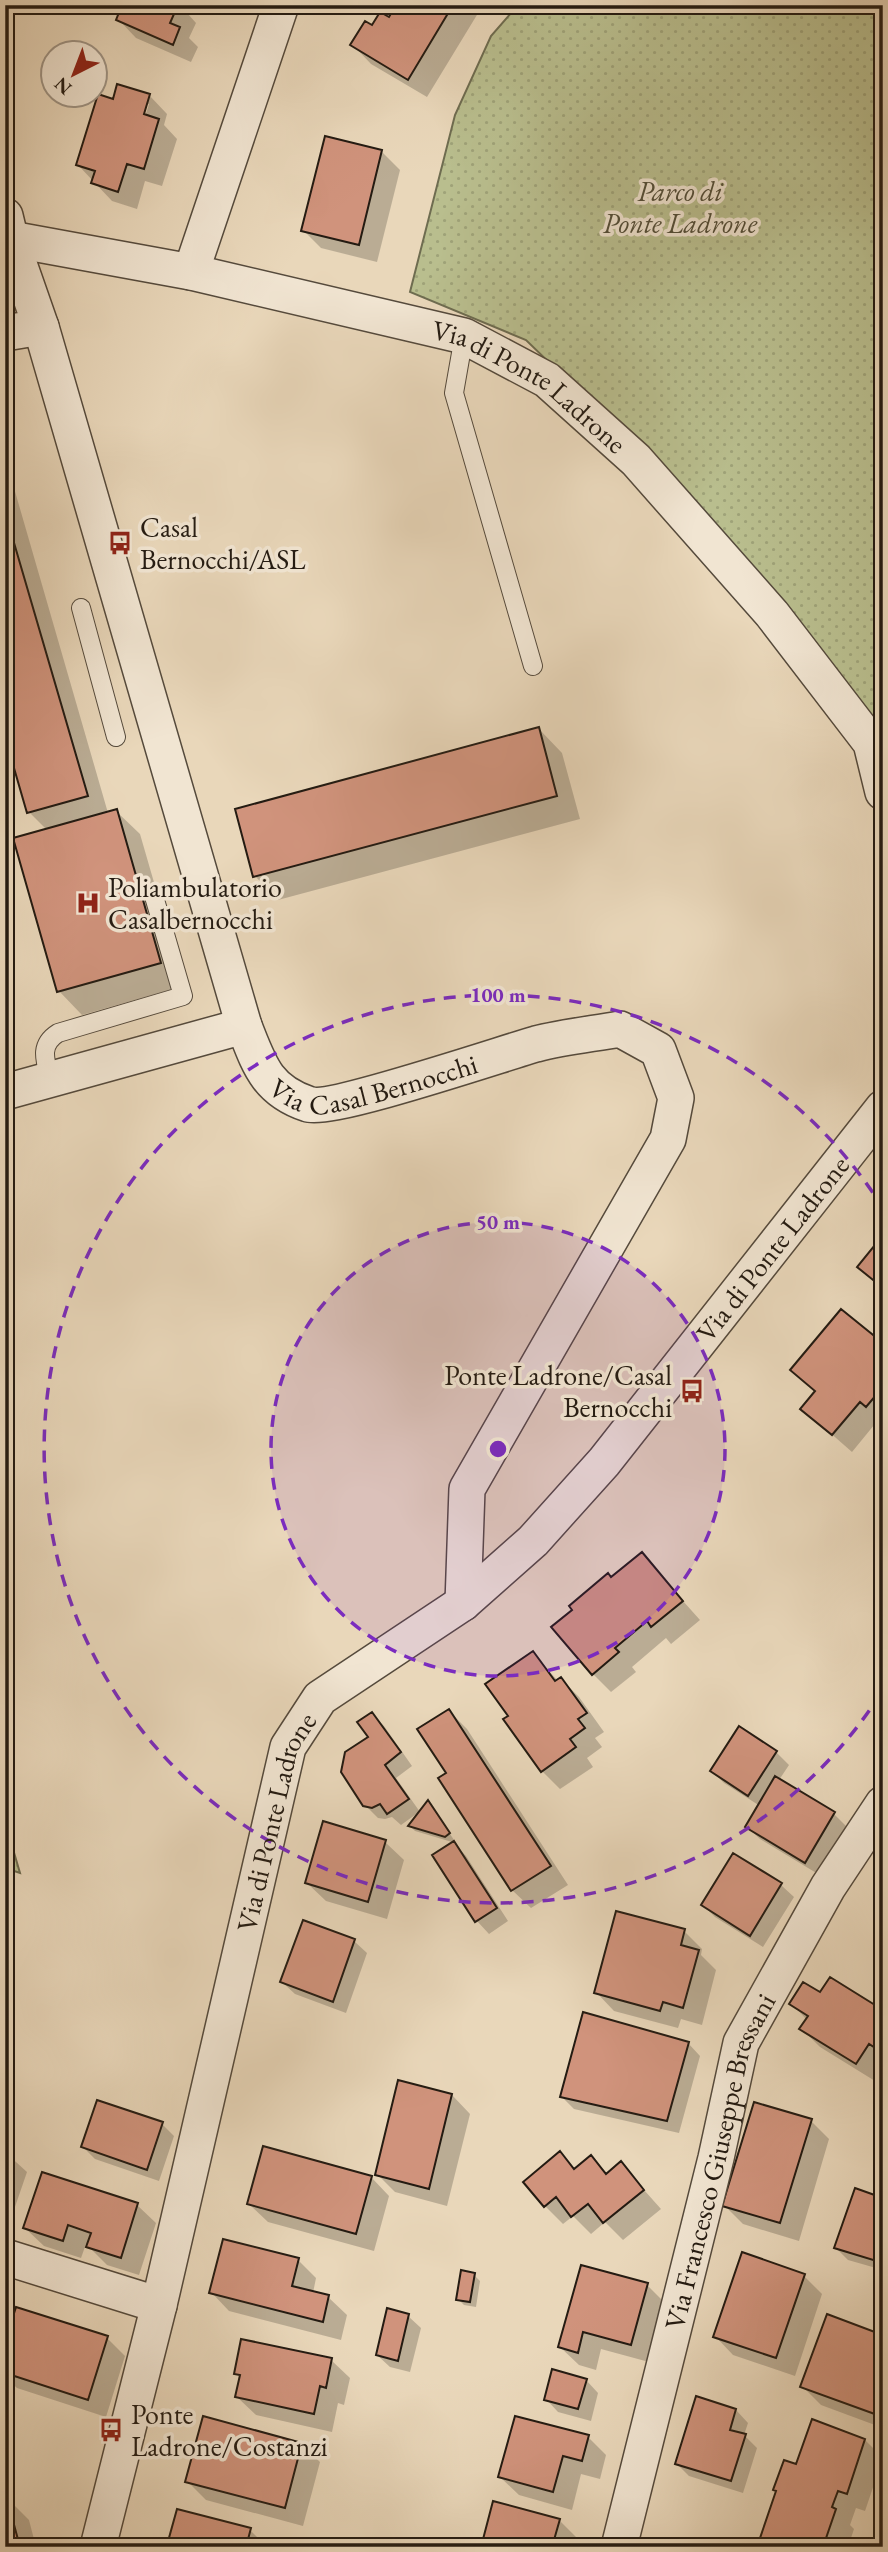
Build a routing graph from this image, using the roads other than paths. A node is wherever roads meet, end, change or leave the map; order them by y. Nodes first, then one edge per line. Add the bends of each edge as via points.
1 (281, 5) edge
2 (7, 232) edge
3 (191, 272) junction
4 (41, 327) junction
5 (5, 333) edge
6 (464, 336) junction
7 (81, 608) dead end
8 (533, 666) dead end
9 (116, 737) dead end
10 (883, 792) edge
11 (153, 893) dead end
12 (244, 1026) junction
13 (50, 1079) junction
14 (5, 1092) edge
15 (883, 1108) edge
16 (463, 1603) junction
17 (883, 1804) edge
18 (5, 2257) edge
19 (159, 2305) junction
20 (98, 2547) edge
21 (619, 2547) edge

1 - 3 street
2 - 3 street, Via di Ponte Ladrone
2 - 4 street, Via Casal Bernocchi
3 - 6 street, Via di Ponte Ladrone
4 - 5 street
4 - 12 street, Via Casal Bernocchi
6 - 8 lane via 454,394
6 - 10 street, Via di Ponte Ladrone via 547,380 636,460 772,614 871,743
7 - 9 lane
11 - 13 lane via 183,996 58,1033 44,1047
12 - 13 street
12 - 16 street, Via Casal Bernocchi via 260,1069 281,1092 312,1106 538,1044 620,1029 658,1051 676,1098 667,1139 467,1489
13 - 14 street
15 - 16 street, Via di Ponte Ladrone via 604,1462 533,1541
16 - 19 street, Via di Ponte Ladrone via 320,1698 288,1746
17 - 21 street, Via Francesco Giuseppe Bressani via 828,1886 741,2043
18 - 19 street
19 - 20 street, Via di Ponte Ladrone

